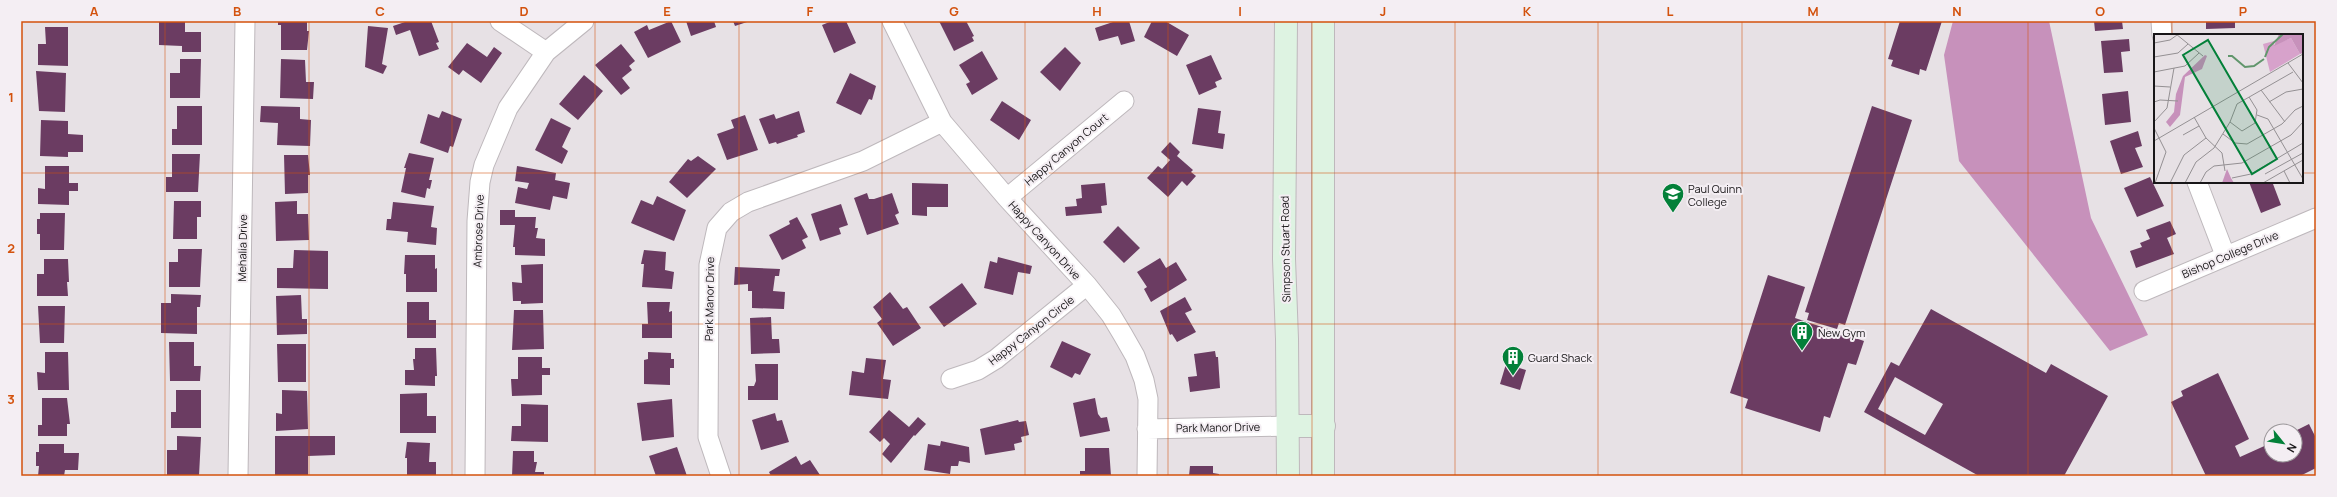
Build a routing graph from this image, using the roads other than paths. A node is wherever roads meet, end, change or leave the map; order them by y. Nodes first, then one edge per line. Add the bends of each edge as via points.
1 (245, 21) edge
2 (500, 21) edge
3 (584, 21) edge
4 (892, 21) edge
5 (1286, 21) edge
6 (1323, 21) edge
7 (2161, 21) edge
8 (2162, 34) edge
9 (546, 52) junction
10 (1124, 101) dead end
11 (942, 122) junction
12 (2197, 183) edge
13 (1007, 198) junction
14 (2316, 218) edge
15 (2225, 255) junction
16 (1087, 285) junction
17 (2144, 291) dead end
18 (951, 379) dead end
19 (1288, 426) junction
20 (1324, 426) junction
21 (1148, 429) junction
22 (238, 476) edge
23 (475, 476) edge
24 (721, 476) edge
25 (1147, 476) edge
26 (1288, 476) edge
27 (1323, 476) edge

1 - 22 street, Mehalia Drive
2 - 9 street
3 - 9 street, Ambrose Drive
4 - 11 street, Happy Canyon Drive
5 - 19 main road, Simpson Stuart Road via 1284,259
6 - 20 main road
7 - 8 street
9 - 23 street, Ambrose Drive via 508,108 484,165 480,182 477,221
10 - 13 street, Happy Canyon Court
11 - 13 street, Happy Canyon Drive
11 - 24 street, Park Manor Drive via 863,161 748,202 732,212 717,228 709,265 708,437
12 - 15 street
13 - 16 street, Happy Canyon Drive
14 - 15 street, Bishop College Drive
15 - 17 street, Bishop College Drive
16 - 18 street, Happy Canyon Circle via 996,359 978,370
16 - 21 street, Happy Canyon Drive via 1111,315 1135,356 1148,400
19 - 20 main road
19 - 21 street, Park Manor Drive
19 - 26 main road, Simpson Stuart Road
20 - 27 main road
21 - 25 street, Happy Canyon Drive

